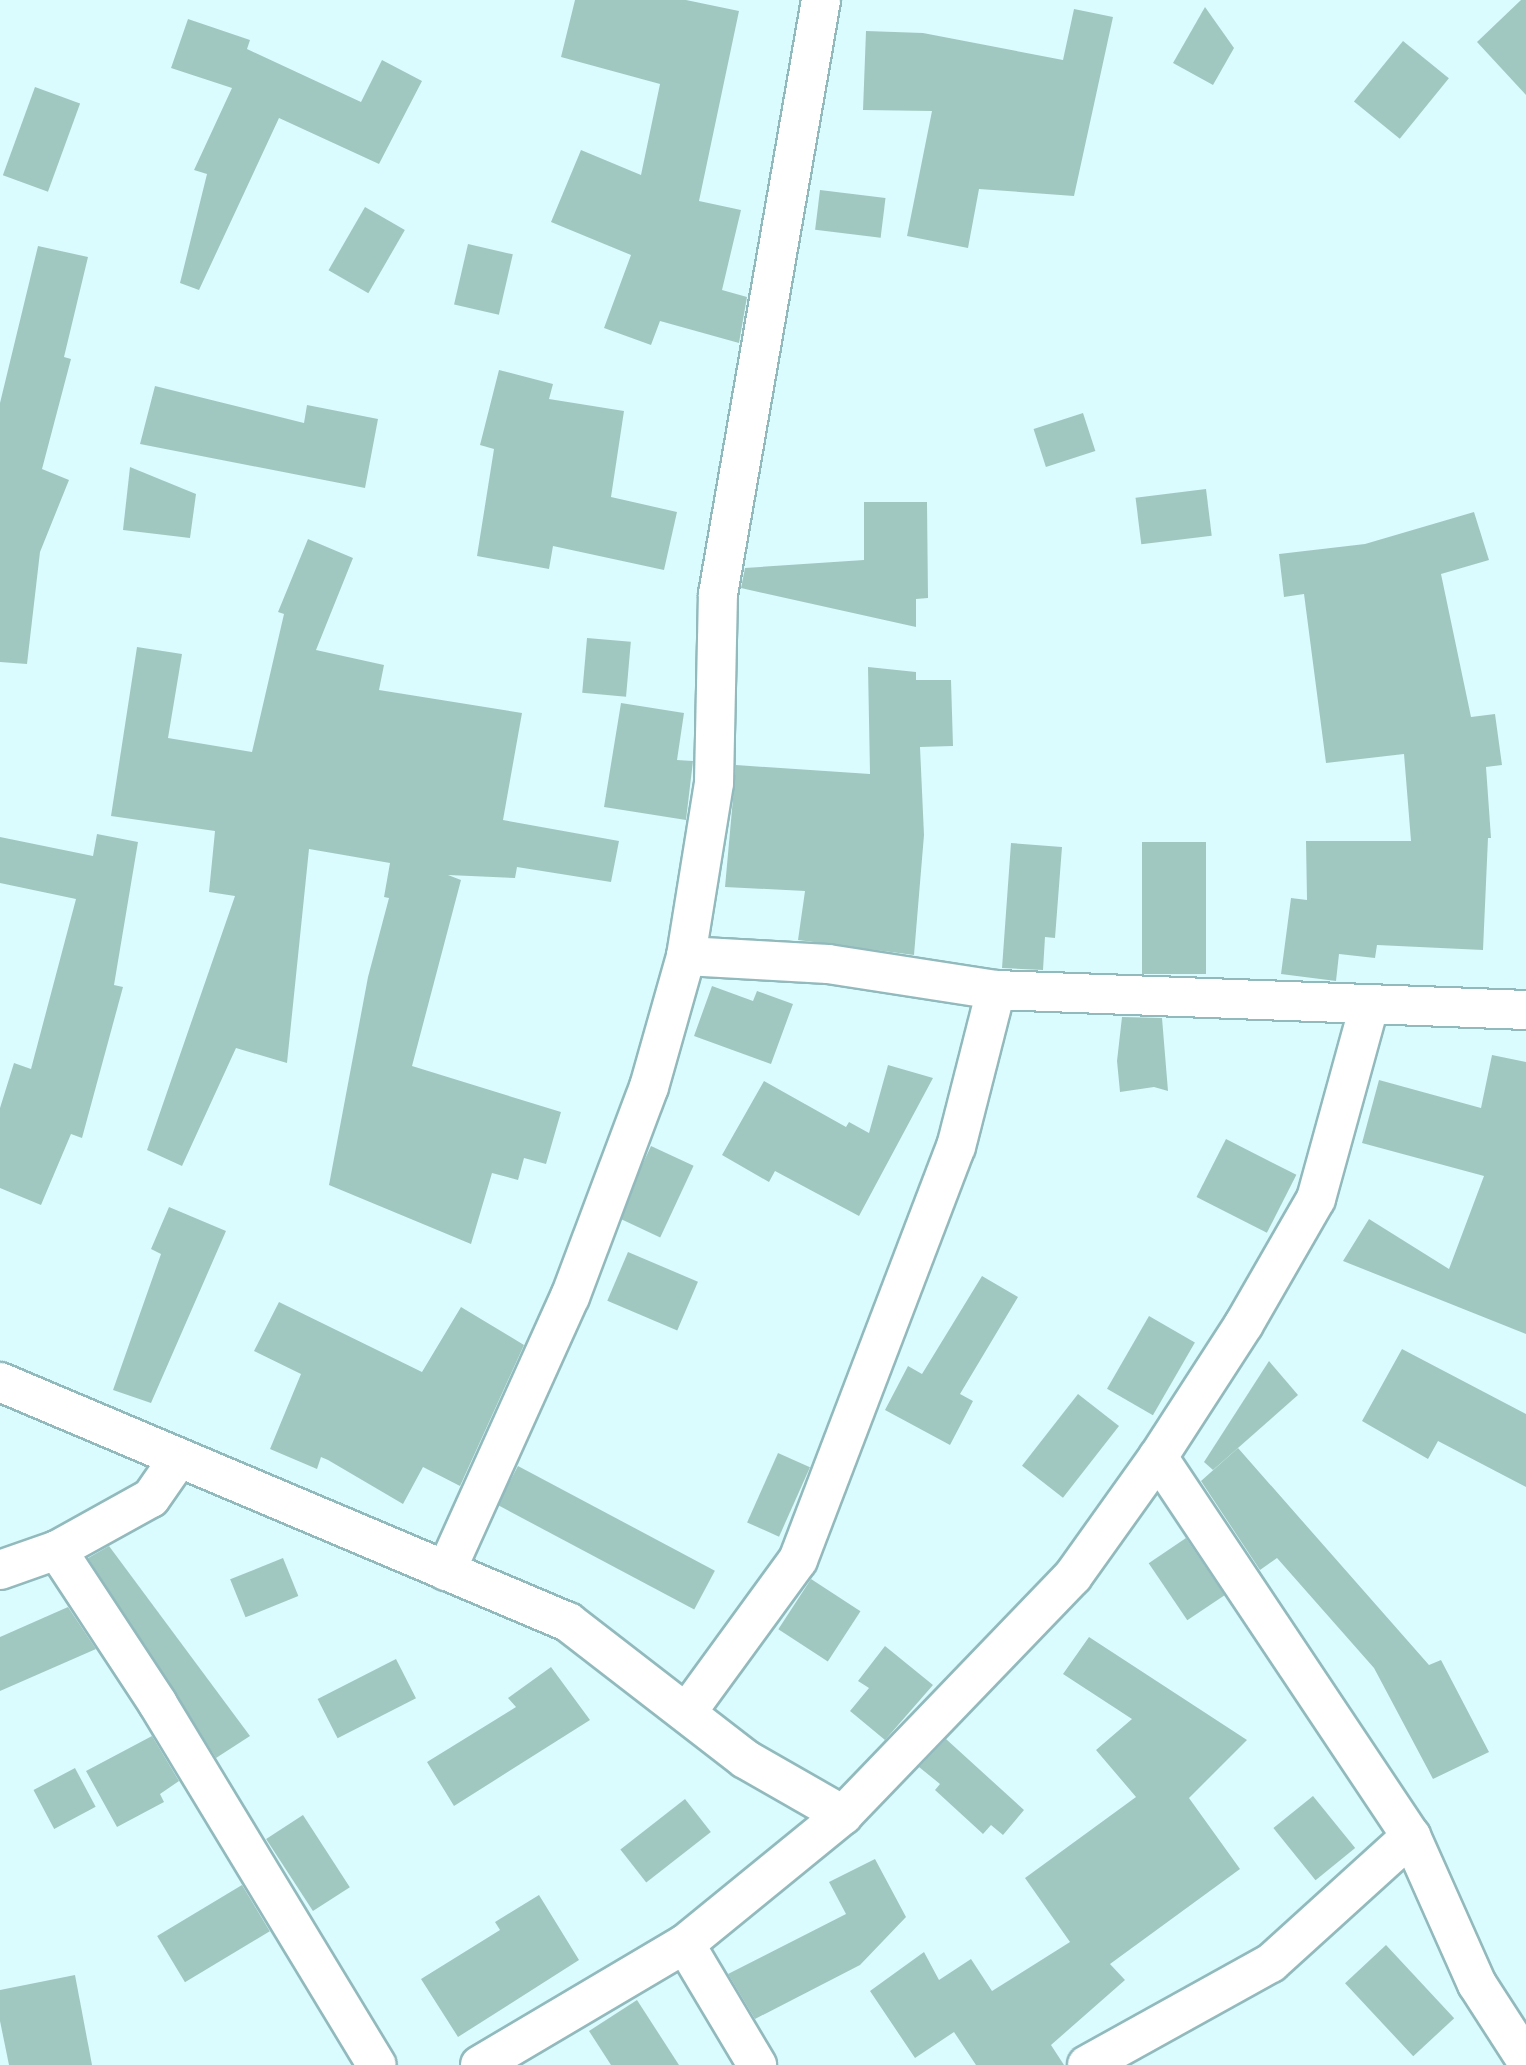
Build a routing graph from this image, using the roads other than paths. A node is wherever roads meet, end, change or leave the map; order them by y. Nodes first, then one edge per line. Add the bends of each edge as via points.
1 (821, 0) edge
2 (686, 956) junction
3 (996, 990) junction
4 (1369, 1007) junction
5 (1526, 1010) edge
6 (0, 1382) edge
7 (1158, 1457) junction
8 (178, 1459) junction
9 (57, 1550) junction
10 (0, 1570) edge
11 (446, 1571) junction
12 (687, 1712) junction
13 (843, 1815) junction
14 (1411, 1836) junction
15 (685, 1944) junction
16 (1526, 2060) edge
17 (377, 2065) edge
18 (480, 2065) edge
19 (757, 2065) edge
20 (1087, 2065) edge

1 - 2 street via 718,594 714,783
2 - 3 street via 828,964
2 - 11 street via 649,1087 570,1297
3 - 4 street
3 - 12 street via 957,1147 798,1560
4 - 5 street
4 - 7 street via 1316,1199 1244,1324
6 - 8 street
7 - 13 street via 1073,1576
7 - 14 street
8 - 9 street via 151,1498
8 - 11 street
9 - 10 street
9 - 17 street via 158,1704
11 - 12 street via 568,1622
12 - 13 street via 745,1759
13 - 15 street
14 - 16 street via 1477,1984
14 - 20 street via 1271,1963
15 - 18 street
15 - 19 street

